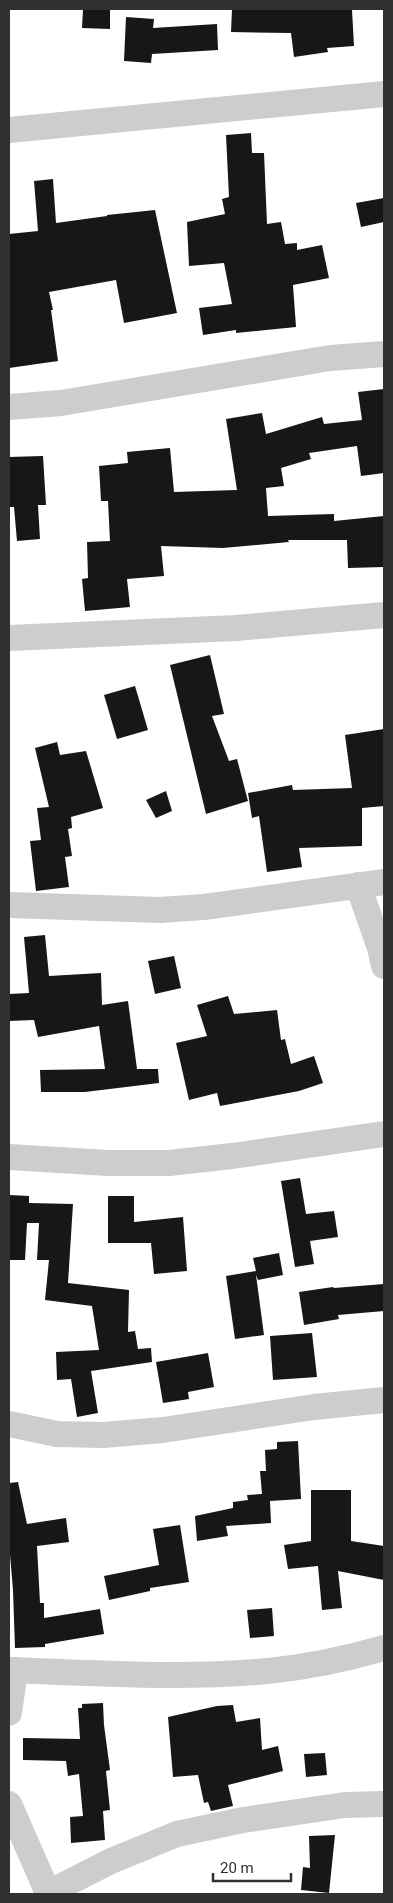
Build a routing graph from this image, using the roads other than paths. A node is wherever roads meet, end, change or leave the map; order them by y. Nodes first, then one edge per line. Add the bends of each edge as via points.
1 (384, 94) edge
2 (9, 130) edge
3 (384, 354) edge
4 (9, 407) edge
5 (384, 615) edge
6 (9, 638) edge
7 (384, 882) edge
8 (358, 885) junction
9 (9, 905) edge
10 (384, 966) edge
11 (384, 1134) edge
12 (9, 1157) edge
13 (384, 1400) edge
14 (9, 1424) edge
15 (384, 1648) edge
16 (12, 1670) edge
17 (9, 1713) edge
18 (9, 1804) edge
19 (384, 1804) edge
20 (58, 1892) edge

1 - 2 street
3 - 4 street via 330,358 61,403
5 - 6 street via 236,628
7 - 8 street
8 - 9 street via 204,907
8 - 10 street
11 - 12 street via 169,1163
13 - 14 street via 164,1430 103,1435 57,1434
15 - 16 street via 320,1664 268,1671 123,1675
16 - 17 street
18 - 20 street
19 - 20 street via 345,1805 252,1818 177,1834 110,1861

